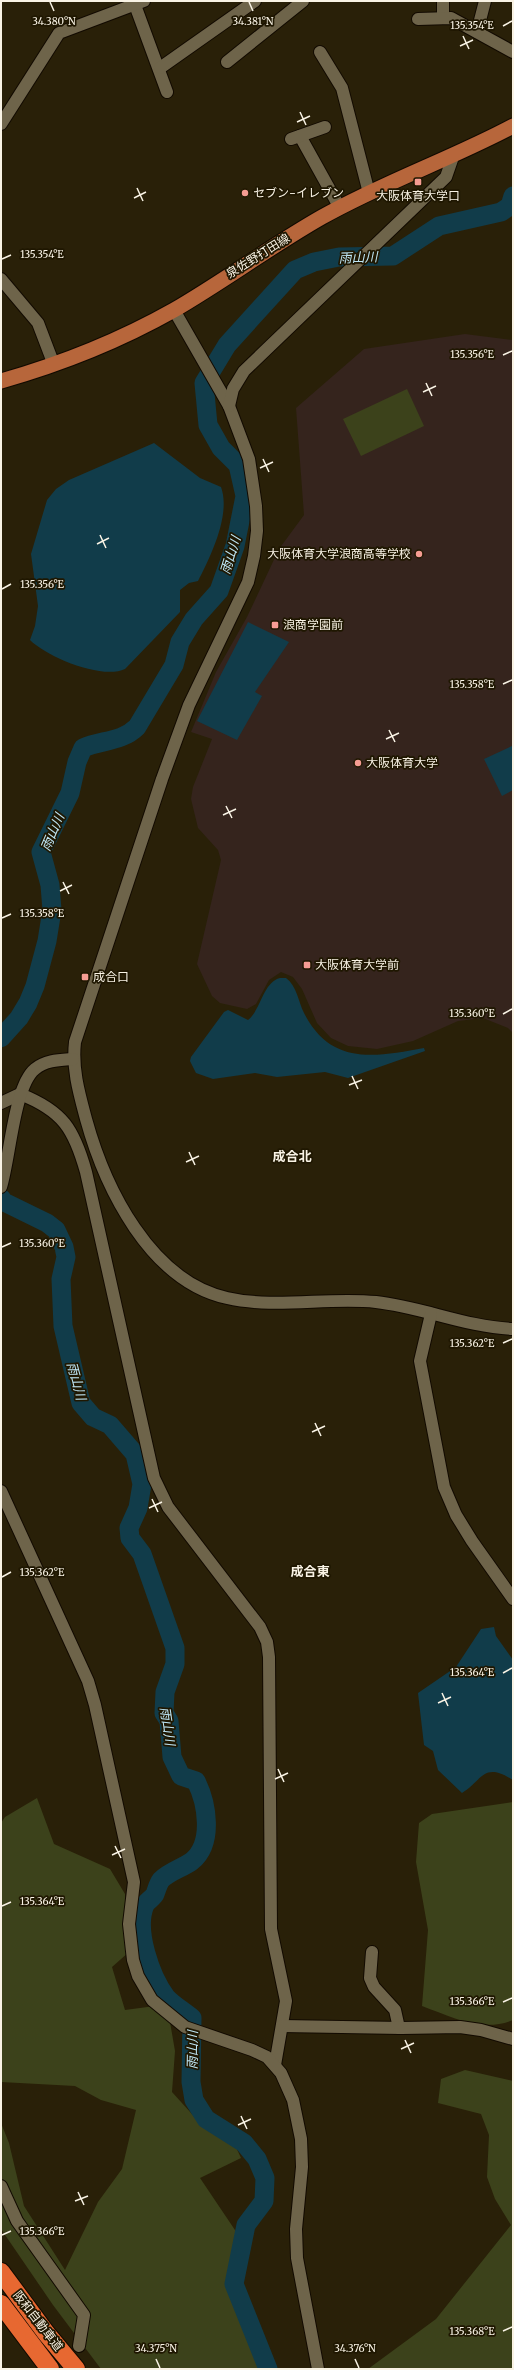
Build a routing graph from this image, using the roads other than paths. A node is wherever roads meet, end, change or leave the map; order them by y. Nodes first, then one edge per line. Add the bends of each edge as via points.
1 (255, 1) edge
2 (303, 1) edge
3 (443, 1) edge
4 (485, 1) edge
5 (140, 3) edge
6 (418, 18) dead end
7 (443, 18) junction
8 (477, 32) junction
9 (320, 52) dead end
10 (513, 52) edge
11 (227, 62) dead end
12 (160, 68) junction
13 (167, 92) dead end
14 (1, 124) edge
15 (513, 126) edge
16 (325, 127) dead end
17 (454, 154) junction
18 (369, 193) junction
19 (340, 208) junction
20 (1, 279) edge
21 (174, 310) junction
22 (54, 365) junction
23 (1, 381) edge
24 (229, 406) junction
25 (73, 1059) junction
26 (20, 1094) junction
27 (1, 1103) edge
28 (1, 1187) edge
29 (431, 1314) junction
30 (513, 1329) edge
31 (1, 1491) edge
32 (513, 1599) edge
33 (372, 1952) dead end
34 (282, 2026) junction
35 (399, 2028) junction
36 (513, 2039) edge
37 (275, 2065) junction
38 (1, 2186) edge
39 (1, 2272) edge
40 (1, 2304) edge
41 (79, 2346) dead end
42 (50, 2369) edge
43 (76, 2369) edge
44 (318, 2369) edge

1 - 12 street
2 - 11 street
3 - 7 street
4 - 8 street
5 - 12 street
5 - 14 street via 59,33
6 - 7 street
7 - 8 street via 451,18
8 - 10 street
9 - 18 street via 342,88
12 - 13 street
15 - 17 main road, 泉佐野打田線
16 - 19 street via 296,137
17 - 18 main road, 泉佐野打田線
17 - 24 street via 446,177 244,371 233,389
18 - 19 main road, 泉佐野打田線
19 - 21 main road, 泉佐野打田線 via 278,243
20 - 22 street via 38,323
21 - 22 main road, 泉佐野打田線 via 103,346
21 - 24 street
22 - 23 main road, 泉佐野打田線
24 - 25 street via 249,459 254,483 257,530 248,582 198,684 168,764 117,921 87,1000
25 - 26 street via 46,1063 35,1069 28,1076
25 - 29 street via 92,1140 103,1172 119,1204 141,1238 184,1278 203,1290 226,1298 273,1302 376,1302
26 - 27 street
26 - 28 street
26 - 34 street via 43,1103 61,1118 72,1132 80,1150 154,1478 160,1493 260,1627 267,1642 271,1928 286,2001
29 - 30 street via 487,1328
29 - 32 street via 420,1361 444,1488 456,1515 472,1541
31 - 37 street via 88,1681 95,1705 134,1882 129,1924 133,1960 138,1976 152,2000 185,2027 252,2050 267,2057
33 - 35 street via 370,1978 374,1987 395,2010
34 - 35 street
34 - 37 street
35 - 36 street via 460,2027
37 - 44 street via 286,2081 293,2100 301,2139 297,2258
38 - 41 street via 17,2221 84,2315
39 - 43 highway, 阪和自動車道
40 - 42 highway, 阪和自動車道

